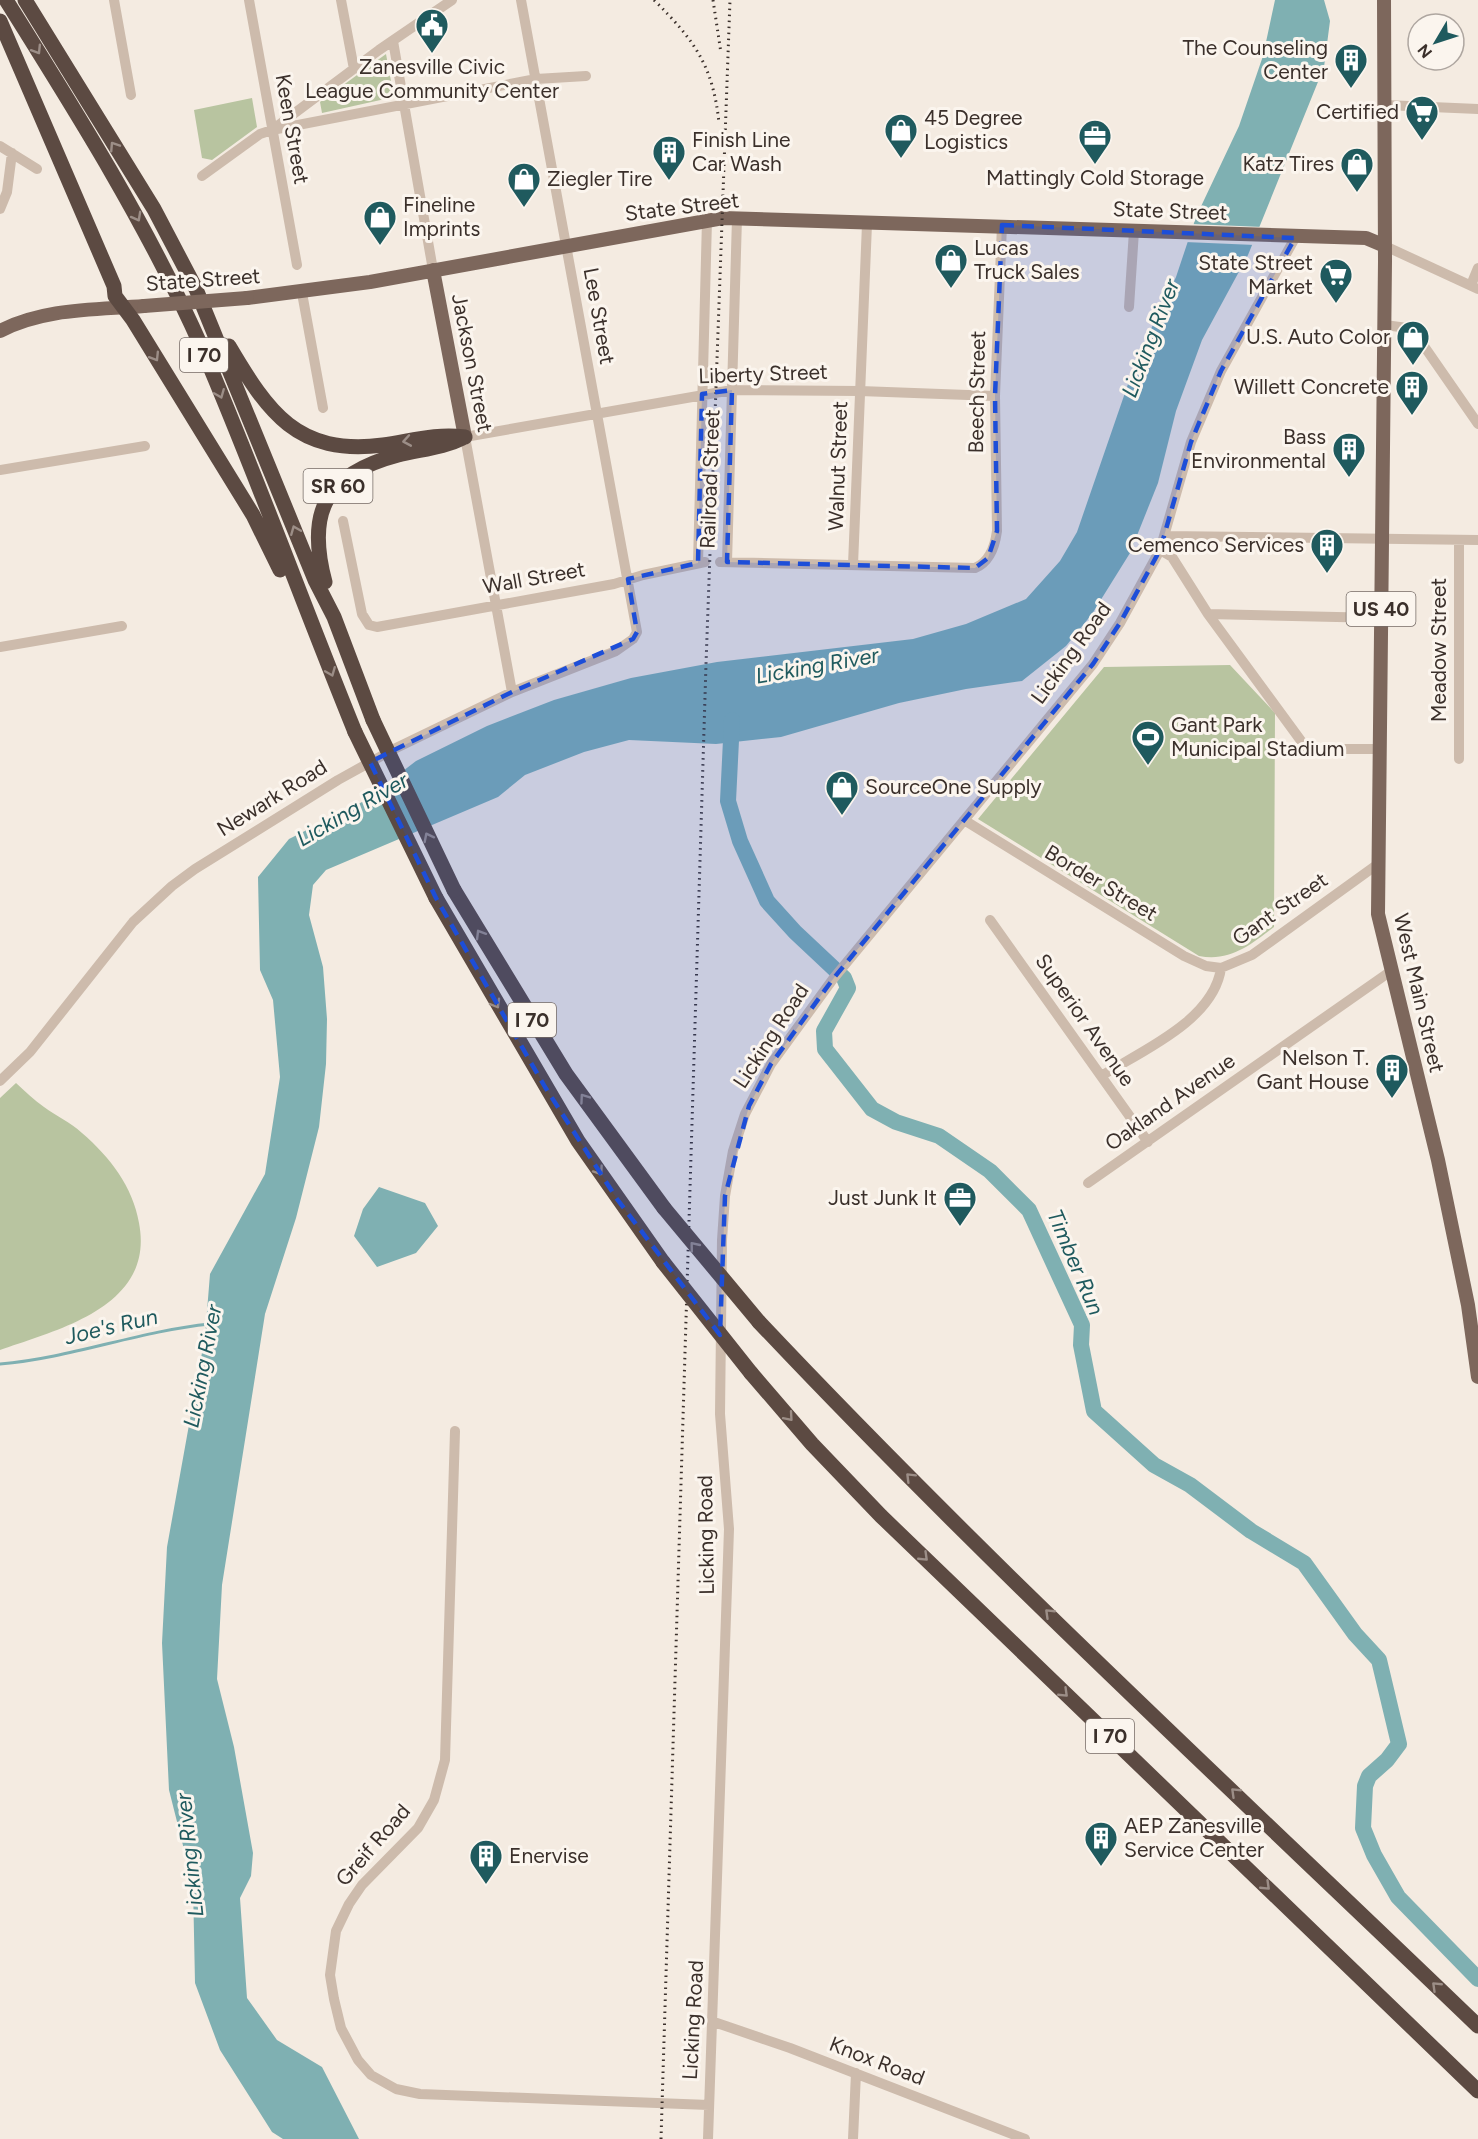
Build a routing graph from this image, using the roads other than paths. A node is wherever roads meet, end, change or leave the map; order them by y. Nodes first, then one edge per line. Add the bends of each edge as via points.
1 (6, 0) edge
2 (24, 0) edge
3 (114, 0) edge
4 (249, 0) edge
5 (341, 0) edge
6 (452, 0) edge
7 (521, 0) edge
8 (1384, 0) edge
9 (0, 21) edge
10 (393, 41) junction
11 (354, 69) junction
12 (586, 76) dead end
13 (536, 79) junction
14 (131, 95) dead end
15 (404, 104) junction
16 (1385, 105) junction
17 (1478, 109) edge
18 (272, 130) junction
19 (0, 146) edge
20 (12, 153) junction
21 (37, 169) dead end
22 (202, 176) dead end
23 (0, 209) edge
24 (737, 218) junction
25 (707, 220) junction
26 (867, 224) junction
27 (1002, 225) junction
28 (1134, 231) junction
29 (1289, 237) junction
30 (566, 245) junction
31 (1385, 246) junction
32 (297, 265) dead end
33 (1478, 268) edge
34 (433, 270) junction
35 (1475, 287) edge
36 (196, 289) junction
37 (302, 293) junction
38 (124, 307) junction
39 (1130, 307) dead end
40 (1385, 325) junction
41 (0, 331) edge
42 (732, 390) junction
43 (860, 391) junction
44 (702, 394) junction
45 (995, 396) junction
46 (323, 408) dead end
47 (597, 413) junction
48 (1478, 424) edge
49 (465, 437) junction
50 (146, 446) dead end
51 (0, 470) edge
52 (343, 521) dead end
53 (1165, 536) junction
54 (1383, 538) junction
55 (1459, 540) junction
56 (1478, 540) edge
57 (1160, 550) junction
58 (701, 562) joint
59 (853, 565) junction
60 (628, 579) junction
61 (496, 604) junction
62 (1208, 614) junction
63 (334, 617) junction
64 (1381, 618) junction
65 (122, 626) dead end
66 (314, 632) junction
67 (633, 639) joint
68 (0, 647) edge
69 (512, 692) junction
70 (1379, 749) junction
71 (1459, 759) dead end
72 (964, 820) junction
73 (1378, 864) junction
74 (990, 920) dead end
75 (1221, 968) junction
76 (1391, 971) junction
77 (1101, 1076) junction
78 (0, 1081) edge
79 (1148, 1142) junction
80 (1088, 1183) dead end
81 (1478, 1377) edge
82 (455, 1431) dead end
83 (714, 2022) junction
84 (1478, 2026) edge
85 (856, 2073) junction
86 (1478, 2091) edge
87 (709, 2105) junction
88 (708, 2139) edge
89 (853, 2139) edge
90 (1025, 2139) edge

1 -> 66 highway, I 70 via 103,155 151,244 201,348
36 -> 2 highway, I 70 via 154,209
3 - 14 street
4 - 18 street, Keen Street
5 - 11 street
6 - 10 street
7 - 13 street, Lee Street
8 - 16 main road, West Main Street / US 40
9 - 38 highway via 115,296
10 - 11 street
10 - 15 street, Jackson Street
11 - 18 street
12 - 13 street
13 - 15 street
13 - 30 street, Lee Street
15 - 18 street
15 - 34 street, Jackson Street
16 - 17 street
16 - 31 main road, West Main Street / US 40
18 - 22 street via 260,134
18 - 32 street, Keen Street
19 - 20 street
20 - 21 street
20 - 23 street via 7,192
24 - 25 main road, State Street
24 - 26 main road, State Street
24 - 42 street, Railroad Street
25 - 30 main road, State Street
25 - 44 street, Railroad Street
26 - 27 main road, State Street
26 - 43 street, Walnut Street
27 - 28 main road, State Street
27 - 45 street, Beech Street
28 - 29 main road, State Street
28 - 39 street
29 - 31 main road, State Street via 1366,238
29 - 53 street, Licking Road via 1252,318 1221,371 1191,442
30 - 34 main road, State Street
30 - 47 street, Lee Street
31 - 35 street
31 - 40 main road, West Main Street / US 40
33 - 35 street
34 - 37 main road, State Street
34 - 49 main road, Jackson Street
49 -> 36 highway via 444,434 361,447 323,442 304,434 287,424 252,386
63 -> 36 highway, I 70 via 315,580
37 - 38 main road, State Street, bridge
37 - 46 street
38 - 41 main road, State Street via 59,312
38 -> 66 highway via 241,495
40 - 48 street via 1399,326 1418,336
40 - 54 main road, West Main Street / US 40
42 - 43 street, Liberty Street
42 - 44 street, Liberty Street
42 - 59 street, Railroad Street via 723,562
43 - 45 street, Liberty Street
43 - 59 street, Walnut Street
44 - 47 street, Liberty Street
44 - 58 street, Railroad Street
45 - 59 street, Beech Street via 997,531 988,558 975,568
47 - 49 street, Liberty Street
47 - 60 street, Lee Street
49 - 61 street, Jackson Street
49 - 63 highway, SR 60 via 447,446 375,462 355,471 330,495 316,529 318,557
50 - 51 street
52 - 61 street, Wall Street via 362,614 369,625 377,627
53 - 54 street
53 - 57 street, Licking Road
54 - 55 street
54 - 64 main road, West Main Street / US 40
55 - 56 street
55 - 71 street, Meadow Street
57 - 62 street via 1172,557
57 - 72 street, Licking Road via 1093,664
58 - 60 street, Wall Street
60 - 61 street, Wall Street
60 - 67 street, Lee Street via 637,632
61 - 69 street, Jackson Street
62 - 64 street
62 - 70 street via 1307,749
84 -> 63 highway, I 70, bridge via 836,1404 759,1322 664,1208 567,1074 454,890 373,720
64 - 70 main road, West Main Street / US 40
65 - 68 street
66 -> 86 highway, I 70, bridge via 355,732 436,898 578,1141 663,1262 812,1444 881,1516
67 - 69 street, Newark Road via 616,651
69 - 78 street, Newark Road via 338,780 172,886 133,922 30,1052
70 - 73 main road, West Main Street / US 40
72 - 75 street, Border Street via 1184,956
72 - 83 street, Licking Road via 849,958 771,1064 745,1114 733,1150 725,1196 719,1379 729,1529
73 - 75 street, Gant Street via 1252,955
73 - 76 main road, West Main Street / US 40 via 1378,914
74 - 77 street, Superior Avenue
75 - 77 street, Gant Street via 1214,994 1196,1015
76 - 79 street, Oakland Avenue
76 - 81 main road, West Main Street / US 40 via 1438,1160 1468,1305
77 - 79 street, Superior Avenue
79 - 80 street, Oakland Avenue
82 - 87 street, Greif Road via 443,1768 434,1800 418,1828 362,1885 336,1931 330,1975 341,2028 371,2075 396,2089 457,2097
83 - 85 street, Knox Road
83 - 87 street, Licking Road
85 - 89 street
85 - 90 street, Knox Road
87 - 88 street, Licking Road

